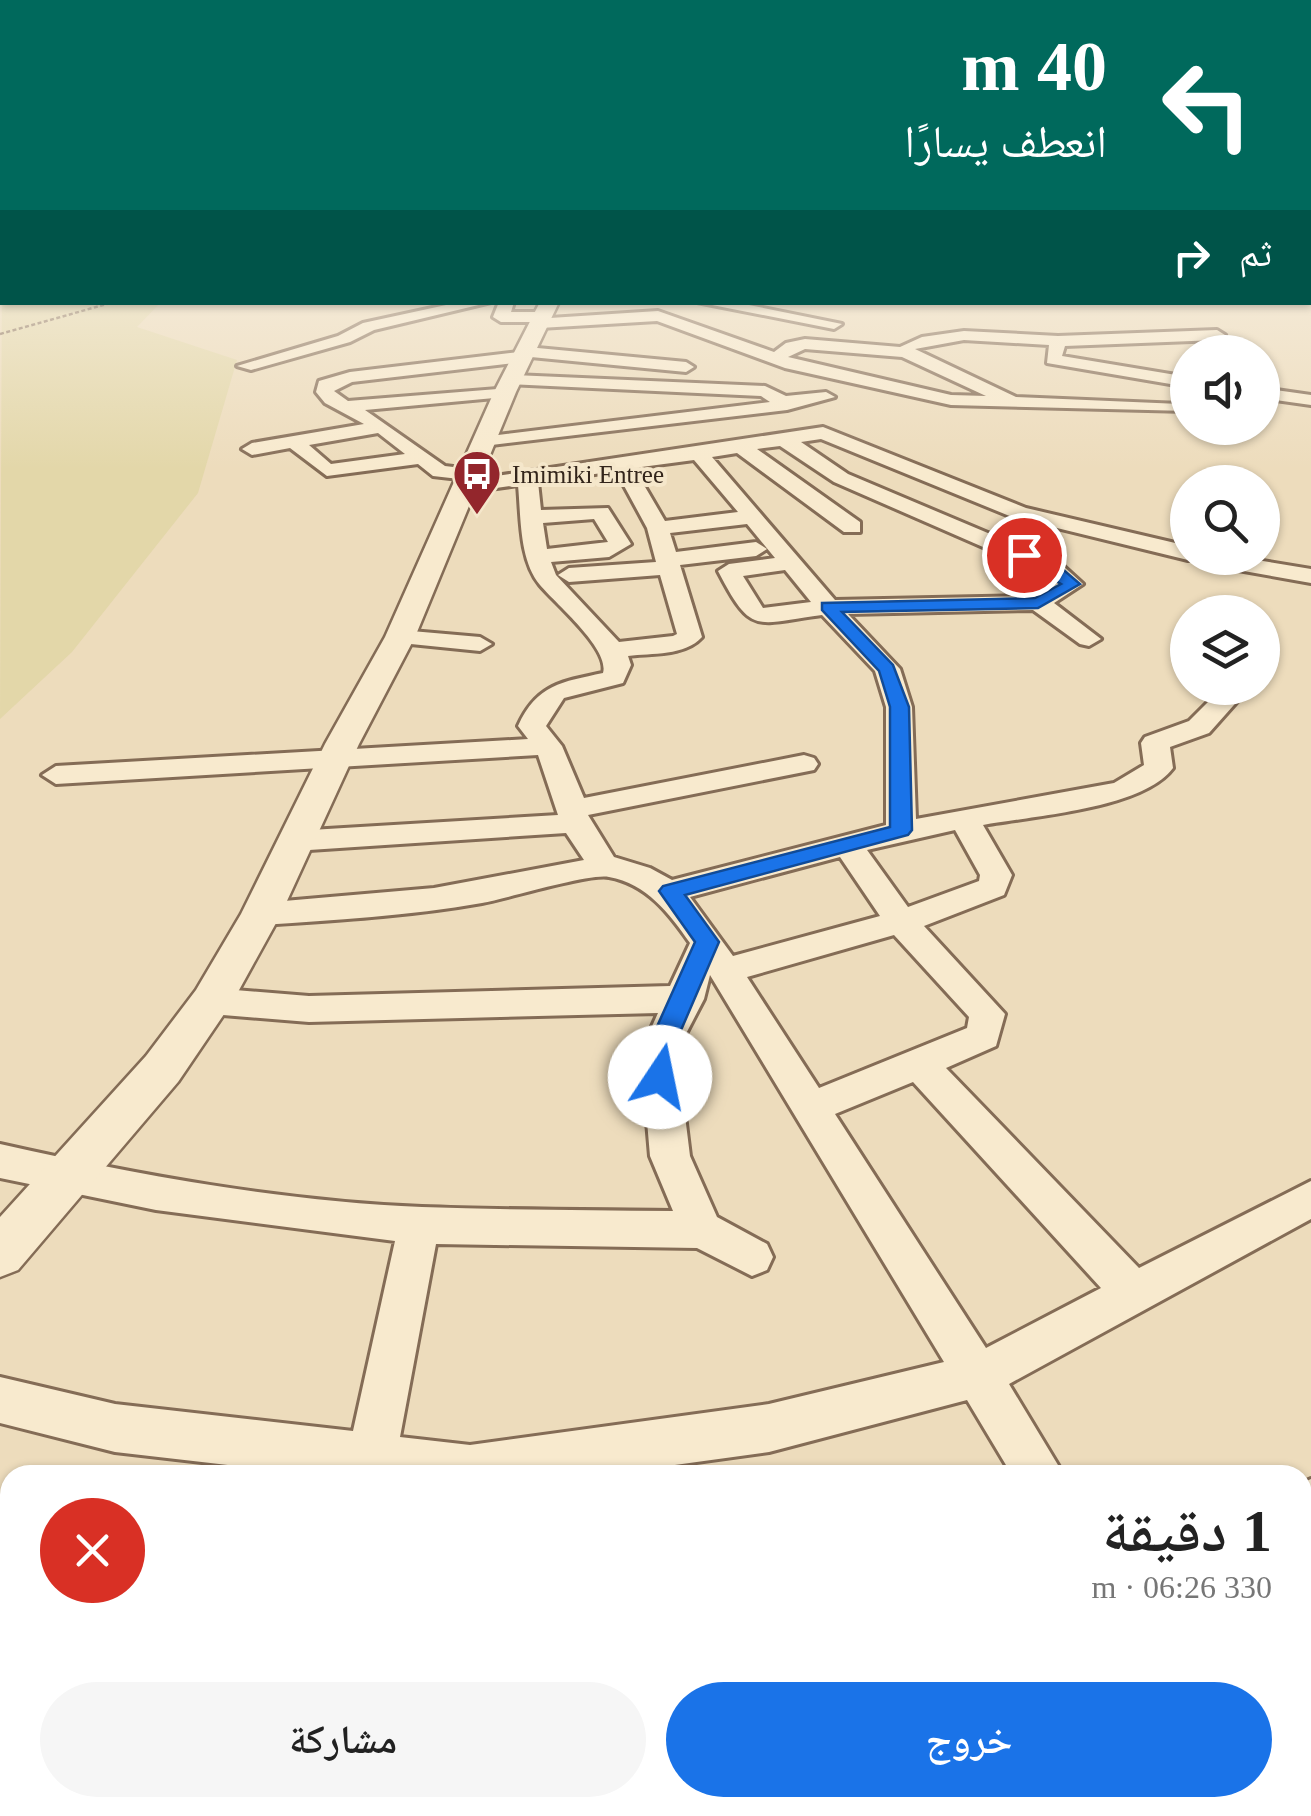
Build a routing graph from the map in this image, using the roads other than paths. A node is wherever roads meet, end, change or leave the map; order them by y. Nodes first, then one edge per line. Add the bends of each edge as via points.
1 (470, 305) edge
2 (506, 305) edge
3 (607, 305) edge
4 (693, 305) edge
5 (718, 305) edge
6 (642, 315) junction
7 (664, 318) junction
8 (1031, 320) dead end
9 (834, 324) dead end
10 (958, 334) junction
11 (1170, 337) edge
12 (725, 340) junction
13 (1058, 341) junction
14 (420, 350) dead end
15 (905, 352) junction
16 (524, 355) edge
17 (598, 356) junction
18 (774, 359) junction
19 (666, 364) junction
20 (245, 366) dead end
21 (826, 372) junction
22 (388, 374) junction
23 (350, 378) junction
24 (1170, 379) edge
25 (765, 391) junction
26 (1280, 396) edge
27 (826, 398) dead end
28 (1311, 400) edge
29 (783, 402) junction
30 (1012, 402) junction
31 (381, 404) junction
32 (344, 408) junction
33 (1170, 409) edge
34 (382, 427) junction
35 (783, 439) junction
36 (295, 443) junction
37 (740, 446) junction
38 (252, 449) dead end
39 (699, 453) junction
40 (422, 458) junction
41 (622, 464) junction
42 (474, 467) junction
43 (526, 478) junction
44 (532, 516) junction
45 (753, 517) junction
46 (852, 527) dead end
47 (658, 528) junction
48 (1170, 549) edge
49 (783, 555) junction
50 (542, 566) junction
51 (670, 568) junction
52 (1280, 570) edge
53 (729, 571) junction
54 (1311, 576) edge
55 (1038, 603) junction
56 (828, 607) junction
57 (400, 637) junction
58 (1089, 638) dead end
59 (480, 644) dead end
60 (613, 650) junction
61 (1220, 705) edge
62 (540, 736) junction
63 (337, 753) junction
64 (804, 764) dead end
65 (56, 775) dead end
66 (573, 816) junction
67 (964, 818) junction
68 (901, 830) junction
69 (294, 841) junction
70 (849, 847) junction
71 (603, 865) junction
72 (670, 891) junction
73 (261, 914) junction
74 (902, 922) junction
75 (716, 956) junction
76 (686, 999) junction
77 (211, 1001) junction
78 (919, 1064) junction
79 (808, 1109) junction
80 (0, 1162) edge
81 (66, 1178) junction
82 (1311, 1199) edge
83 (419, 1225) junction
84 (702, 1230) junction
85 (0, 1254) edge
86 (752, 1256) dead end
87 (1134, 1293) junction
88 (980, 1375) junction
89 (0, 1400) edge
90 (357, 1465) edge
91 (370, 1465) edge
92 (500, 1465) edge
93 (1034, 1465) edge

1 - 20 street via 369,326
2 - 16 street via 501,317
3 - 6 street
4 - 7 street
5 - 9 street
6 - 7 street
6 - 16 street
7 - 12 street
7 - 17 street via 619,331
8 - 10 street via 968,324
10 - 13 street
10 - 15 street
11 - 13 street
12 - 18 street
12 - 19 street
13 - 24 street via 1053,359
14 - 23 street via 350,362
15 - 18 street via 797,345
15 - 30 street
16 - 17 street
16 - 22 street
16 - 25 street
16 - 31 street
16 - 42 street
17 - 19 street
18 - 21 street
19 - 25 street via 714,370
21 - 25 street via 821,382
21 - 30 street via 970,404
22 - 23 street
22 - 31 street
23 - 32 street via 326,384 324,392
25 - 29 street
26 - 28 street
27 - 29 street
29 - 42 street
30 - 33 street
31 - 32 street
32 - 34 street
34 - 36 street
34 - 40 street
35 - 37 street
35 - 48 street via 824,432 1019,513
35 - 55 street via 841,478 1070,580
36 - 38 street
36 - 40 street via 326,470
37 - 39 street
37 - 46 street
39 - 41 street
39 - 45 street
40 - 42 street via 444,474
41 - 43 street
41 - 47 street
42 - 43 street
42 - 57 street
43 - 44 street
44 - 50 street
44 - 50 street via 601,512 620,544
45 - 47 street
45 - 49 street
47 - 51 street
49 - 51 street
49 - 53 street
49 - 56 street
50 - 51 street
50 - 60 street
51 - 53 street
51 - 60 street via 690,637
52 - 54 street
53 - 56 street via 759,616
55 - 56 street
55 - 58 street
56 - 68 street via 887,669 899,707
57 - 59 street
57 - 63 street
60 - 62 street via 614,678 548,695
61 - 67 street via 1199,727 1155,743 1159,768 1122,790
62 - 63 street
62 - 66 street via 570,789
63 - 65 street
63 - 69 street
64 - 66 street
66 - 69 street
66 - 71 street
67 - 68 street
67 - 74 street via 996,874 993,888
68 - 70 street
69 - 73 street
70 - 72 street
70 - 74 street
71 - 72 street
71 - 73 street via 430,900
72 - 75 street
73 - 77 street
74 - 75 street
74 - 78 street via 987,1014 984,1036
75 - 76 street
75 - 79 street
76 - 77 street via 310,1009
76 - 84 street via 659,1051 662,1104 670,1156
77 - 81 street via 162,1069
78 - 79 street
78 - 87 street
79 - 88 street
80 - 81 street
81 - 83 street via 263,1210
81 - 85 street
82 - 87 street
83 - 84 street
83 - 91 street
84 - 86 street
87 - 88 street
88 - 92 street via 732,1434
88 - 93 street
89 - 90 street via 115,1428

